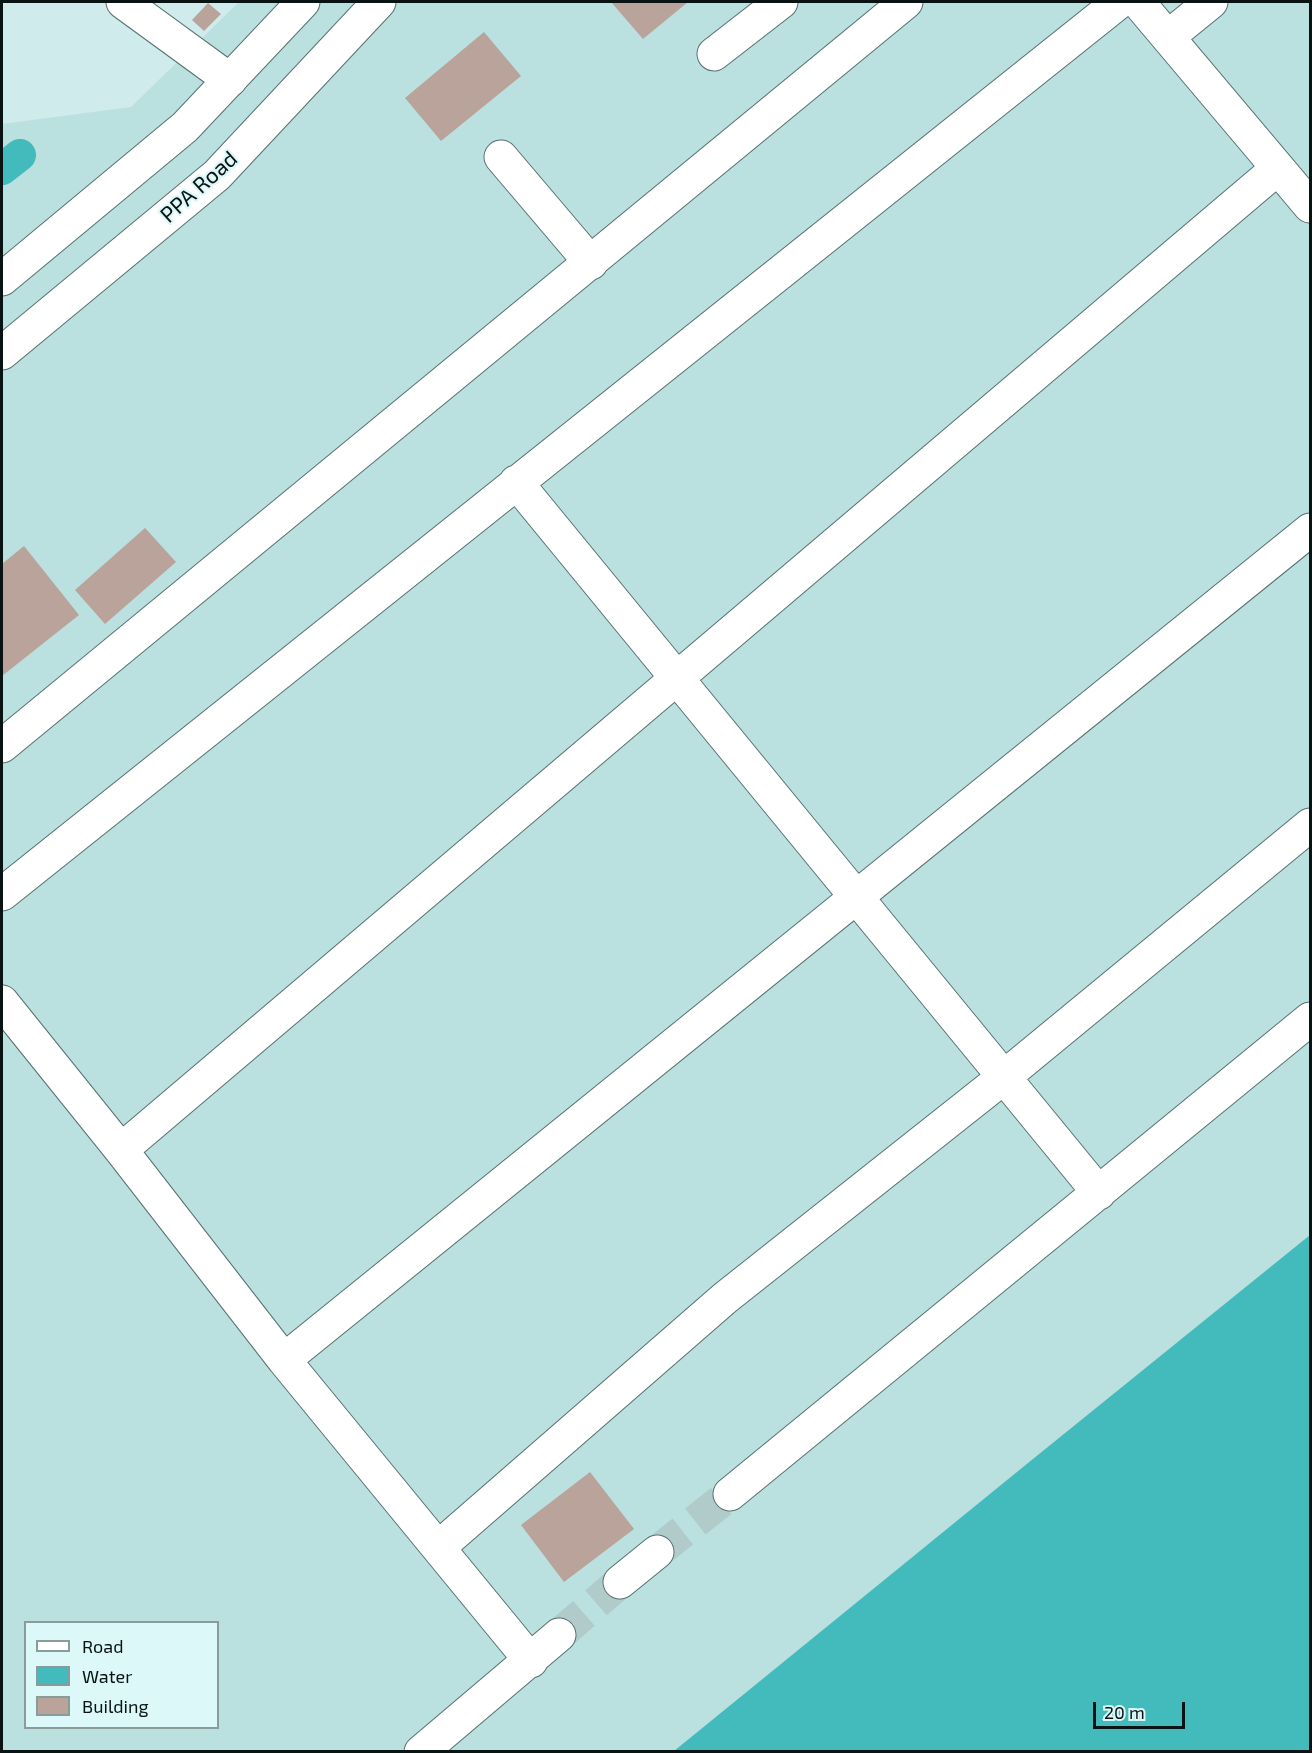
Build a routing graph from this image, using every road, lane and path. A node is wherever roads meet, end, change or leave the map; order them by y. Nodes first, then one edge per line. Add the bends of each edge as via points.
1 (123, 2) edge
2 (303, 2) edge
3 (378, 2) edge
4 (781, 2) edge
5 (906, 2) edge
6 (1119, 2) edge
7 (1138, 2) edge
8 (1211, 2) edge
9 (1168, 37) junction
10 (714, 54) dead end
11 (230, 80) junction
12 (501, 157) dead end
13 (1278, 168) junction
14 (1311, 206) edge
15 (591, 263) junction
16 (2, 279) edge
17 (2, 353) edge
18 (516, 482) junction
19 (1311, 530) edge
20 (677, 678) junction
21 (2, 747) edge
22 (1311, 825) edge
23 (2, 894) edge
24 (856, 897) junction
25 (2, 1002) edge
26 (1311, 1019) edge
27 (1004, 1077) junction
28 (122, 1150) junction
29 (1099, 1193) junction
30 (285, 1360) junction
31 (730, 1494) tunnel mouth
32 (440, 1547) junction
33 (657, 1552) tunnel mouth
34 (620, 1582) tunnel mouth
35 (559, 1635) tunnel mouth
36 (531, 1661) junction
37 (421, 1752) edge

1 - 11 main road
2 - 11 main road
3 - 17 main road, PPA Road via 217,175
4 - 10 main road
5 - 15 main road
6 - 18 main road
7 - 9 main road
8 - 9 main road
9 - 13 main road
11 - 16 main road via 185,127
12 - 15 main road
13 - 14 main road
13 - 20 main road
15 - 21 main road
18 - 20 main road
18 - 23 main road
19 - 24 main road
20 - 24 main road
20 - 28 main road
22 - 27 main road
24 - 27 main road
24 - 30 main road
25 - 28 main road
26 - 29 main road
27 - 29 main road
27 - 32 main road via 725,1299
28 - 30 main road
29 - 31 main road
30 - 32 main road
32 - 36 main road
33 - 34 main road
35 - 36 main road
36 - 37 main road

